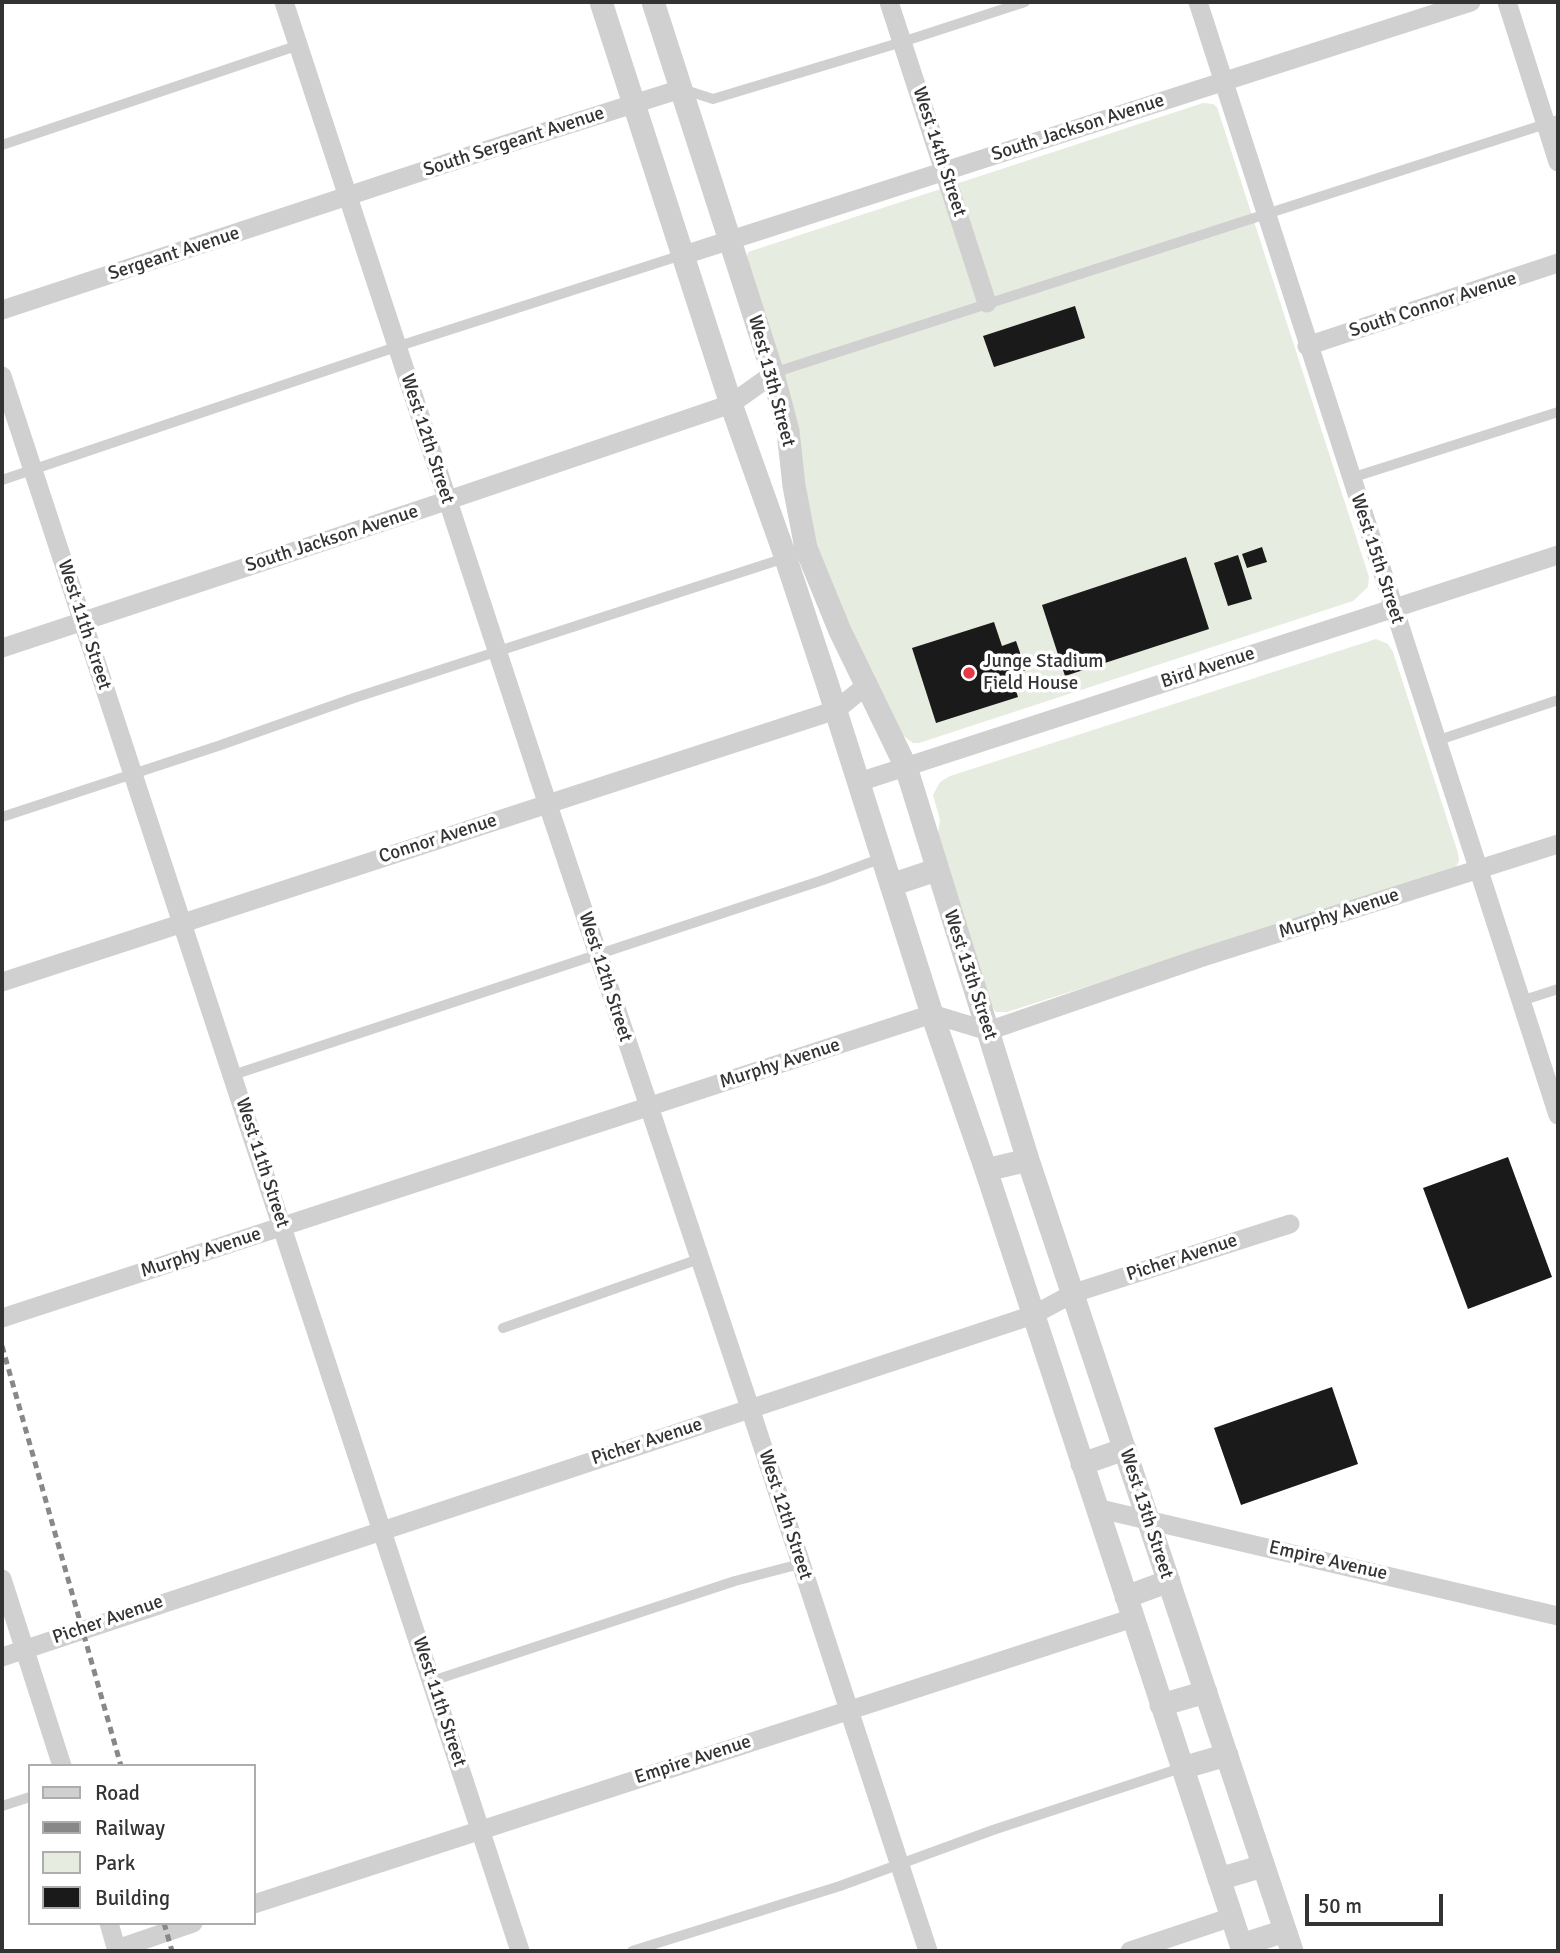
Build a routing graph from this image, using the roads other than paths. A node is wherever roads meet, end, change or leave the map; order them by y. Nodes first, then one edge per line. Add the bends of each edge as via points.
1 (285, 2) edge
2 (601, 2) edge
3 (653, 2) edge
4 (889, 2) edge
5 (1025, 2) edge
6 (1198, 2) edge
7 (1471, 2) edge
8 (1507, 2) edge
9 (902, 42) junction
10 (299, 46) junction
11 (1223, 81) junction
12 (681, 89) junction
13 (635, 103) junction
14 (1552, 122) edge
15 (2, 145) edge
16 (1558, 162) edge
17 (945, 171) junction
18 (347, 197) junction
19 (1265, 213) junction
20 (730, 240) junction
21 (684, 254) junction
22 (1558, 263) edge
23 (987, 303) junction
24 (2, 310) edge
25 (1307, 346) junction
26 (396, 347) junction
27 (773, 374) junction
28 (2, 376) edge
29 (731, 404) junction
30 (1558, 412) edge
31 (33, 470) junction
32 (1350, 478) junction
33 (2, 480) edge
34 (448, 501) junction
35 (1558, 555) edge
36 (786, 558) junction
37 (1393, 610) junction
38 (83, 621) junction
39 (2, 648) edge
40 (497, 651) junction
41 (867, 685) junction
42 (1558, 700) edge
43 (836, 710) junction
44 (1436, 741) junction
45 (906, 766) junction
46 (133, 774) junction
47 (859, 782) junction
48 (547, 804) junction
49 (2, 817) edge
50 (1558, 844) edge
51 (882, 858) junction
52 (936, 870) junction
53 (1478, 870) junction
54 (891, 884) junction
55 (182, 922) junction
56 (598, 955) junction
57 (2, 982) edge
58 (1558, 989) edge
59 (1521, 1001) junction
60 (932, 1014) junction
61 (988, 1031) junction
62 (233, 1075) junction
63 (649, 1107) junction
64 (1558, 1115) edge
65 (1028, 1160) junction
66 (986, 1170) junction
67 (1290, 1224) dead end
68 (283, 1226) junction
69 (699, 1259) junction
70 (1074, 1293) junction
71 (1033, 1315) junction
72 (2, 1318) edge
73 (503, 1328) dead end
74 (750, 1408) junction
75 (1125, 1449) junction
76 (1082, 1464) junction
77 (1096, 1508) junction
78 (1147, 1518) junction
79 (381, 1529) junction
80 (800, 1564) junction
81 (2, 1579) edge
82 (1168, 1581) junction
83 (1130, 1608) junction
84 (1558, 1616) edge
85 (26, 1648) junction
86 (2, 1657) edge
87 (432, 1681) junction
88 (1206, 1692) junction
89 (1161, 1705) junction
90 (848, 1709) junction
91 (1227, 1755) junction
92 (61, 1764) edge
93 (1182, 1768) junction
94 (28, 1798) edge
95 (2, 1806) edge
96 (481, 1830) junction
97 (899, 1863) junction
98 (1264, 1866) junction
99 (1219, 1879) junction
100 (256, 1902) edge
101 (1232, 1917) junction
102 (110, 1925) edge
103 (187, 1925) edge
104 (1288, 1941) edge
105 (1242, 1948) edge
106 (117, 1950) edge
107 (520, 1951) edge
108 (632, 1951) edge
109 (928, 1951) edge
110 (1130, 1951) edge

1 - 10 street, West 12th Street
2 - 13 street, West 13th Street
3 - 12 street, West 13th Street
4 - 9 street, West 14th Street
5 - 9 lane
6 - 11 street, West 15th Street
7 - 11 street, South Jackson Avenue
8 - 14 street
9 - 12 lane via 713,99
9 - 17 street, West 14th Street
10 - 15 lane
10 - 18 street, West 12th Street
11 - 17 street, South Jackson Avenue
11 - 19 street, West 15th Street
12 - 13 street, South Sergeant Avenue
12 - 20 street, West 13th Street
13 - 18 street, South Sergeant Avenue
13 - 21 street, West 13th Street
14 - 16 street
14 - 19 lane
17 - 20 street, South Jackson Avenue
17 - 23 street, West 14th Street
18 - 24 street, Sergeant Avenue
18 - 26 street, West 12th Street
19 - 23 lane
19 - 25 street, West 15th Street
20 - 21 street, South Jackson Avenue
20 - 27 street, West 13th Street
21 - 26 lane
21 - 29 street, West 13th Street
22 - 25 street, South Connor Avenue
23 - 27 lane
25 - 32 street, West 15th Street
26 - 31 lane
26 - 34 street, West 12th Street
27 - 29 street, South Jackson Avenue
27 - 41 street, West 13th Street via 788,431 806,548
28 - 31 street, West 11th Street
29 - 34 street, South Jackson Avenue
29 - 36 street, West 13th Street
30 - 32 lane
31 - 33 lane
31 - 38 street, West 11th Street
32 - 37 street, West 15th Street
34 - 38 street, South Jackson Avenue
34 - 40 street, West 12th Street
35 - 37 street, Bird Avenue
36 - 40 lane
36 - 43 street, West 13th Street
37 - 44 street, West 15th Street
37 - 45 street, Bird Avenue
38 - 39 street, South Jackson Avenue
38 - 46 street, West 11th Street
40 - 46 lane
40 - 48 street, West 12th Street
41 - 43 street, Connor Avenue
41 - 45 street, West 13th Street
42 - 44 lane
43 - 47 street, West 13th Street
43 - 48 street, Connor Avenue
44 - 53 street, West 15th Street
45 - 47 street, Bird Avenue
45 - 52 street, West 13th Street
46 - 49 lane
46 - 55 street, West 11th Street
47 - 51 street, West 13th Street
48 - 55 street, Connor Avenue
48 - 56 street, West 12th Street
50 - 53 street, Murphy Avenue
51 - 54 street, West 13th Street
51 - 56 lane
52 - 54 street
52 - 61 street, West 13th Street
53 - 59 street, West 15th Street
53 - 61 street, Murphy Avenue
54 - 60 street, West 13th Street
55 - 57 street, Connor Avenue
55 - 62 street, West 11th Street
56 - 62 lane
56 - 63 street, West 12th Street
58 - 59 lane
59 - 64 street, West 15th Street
60 - 61 street
60 - 63 street, Murphy Avenue
60 - 66 street, West 13th Street
61 - 65 street, West 13th Street
62 - 68 street, West 11th Street
63 - 68 street, Murphy Avenue
63 - 69 street, West 12th Street
65 - 66 street
65 - 70 street, West 13th Street
66 - 71 street, West 13th Street
67 - 70 street, Picher Avenue
68 - 72 street, Murphy Avenue
68 - 79 street, West 11th Street
69 - 73 lane
69 - 74 street, West 12th Street
70 - 71 street, Picher Avenue
70 - 75 street, West 13th Street
71 - 74 street, Picher Avenue
71 - 76 street, West 13th Street
74 - 79 street, Picher Avenue
74 - 80 street, West 12th Street
75 - 76 street
75 - 78 street, West 13th Street
76 - 77 street, West 13th Street
77 - 78 street, Empire Avenue
77 - 83 street, West 13th Street
78 - 82 street, West 13th Street
78 - 84 street, Empire Avenue
79 - 85 street, Picher Avenue
79 - 87 street, West 11th Street
80 - 87 lane
80 - 90 street, West 12th Street
81 - 85 street
82 - 83 street
82 - 88 street, West 13th Street
83 - 89 street, West 13th Street
83 - 90 street, Empire Avenue
85 - 86 street, Picher Avenue
85 - 92 street
87 - 96 street, West 11th Street
88 - 89 street
88 - 91 street, West 13th Street
89 - 93 street, West 13th Street
90 - 96 street, Empire Avenue
90 - 97 street, West 12th Street
91 - 93 street
91 - 98 street, West 13th Street
93 - 97 lane
93 - 99 street, West 13th Street
94 - 95 lane
96 - 100 street, Empire Avenue
96 - 107 street, West 11th Street
97 - 108 lane
97 - 109 street, West 12th Street
98 - 99 street
98 - 104 street, West 13th Street
99 - 101 street, West 13th Street
101 - 105 street, West 13th Street
101 - 110 street
102 - 106 street
103 - 106 street
104 - 105 street

